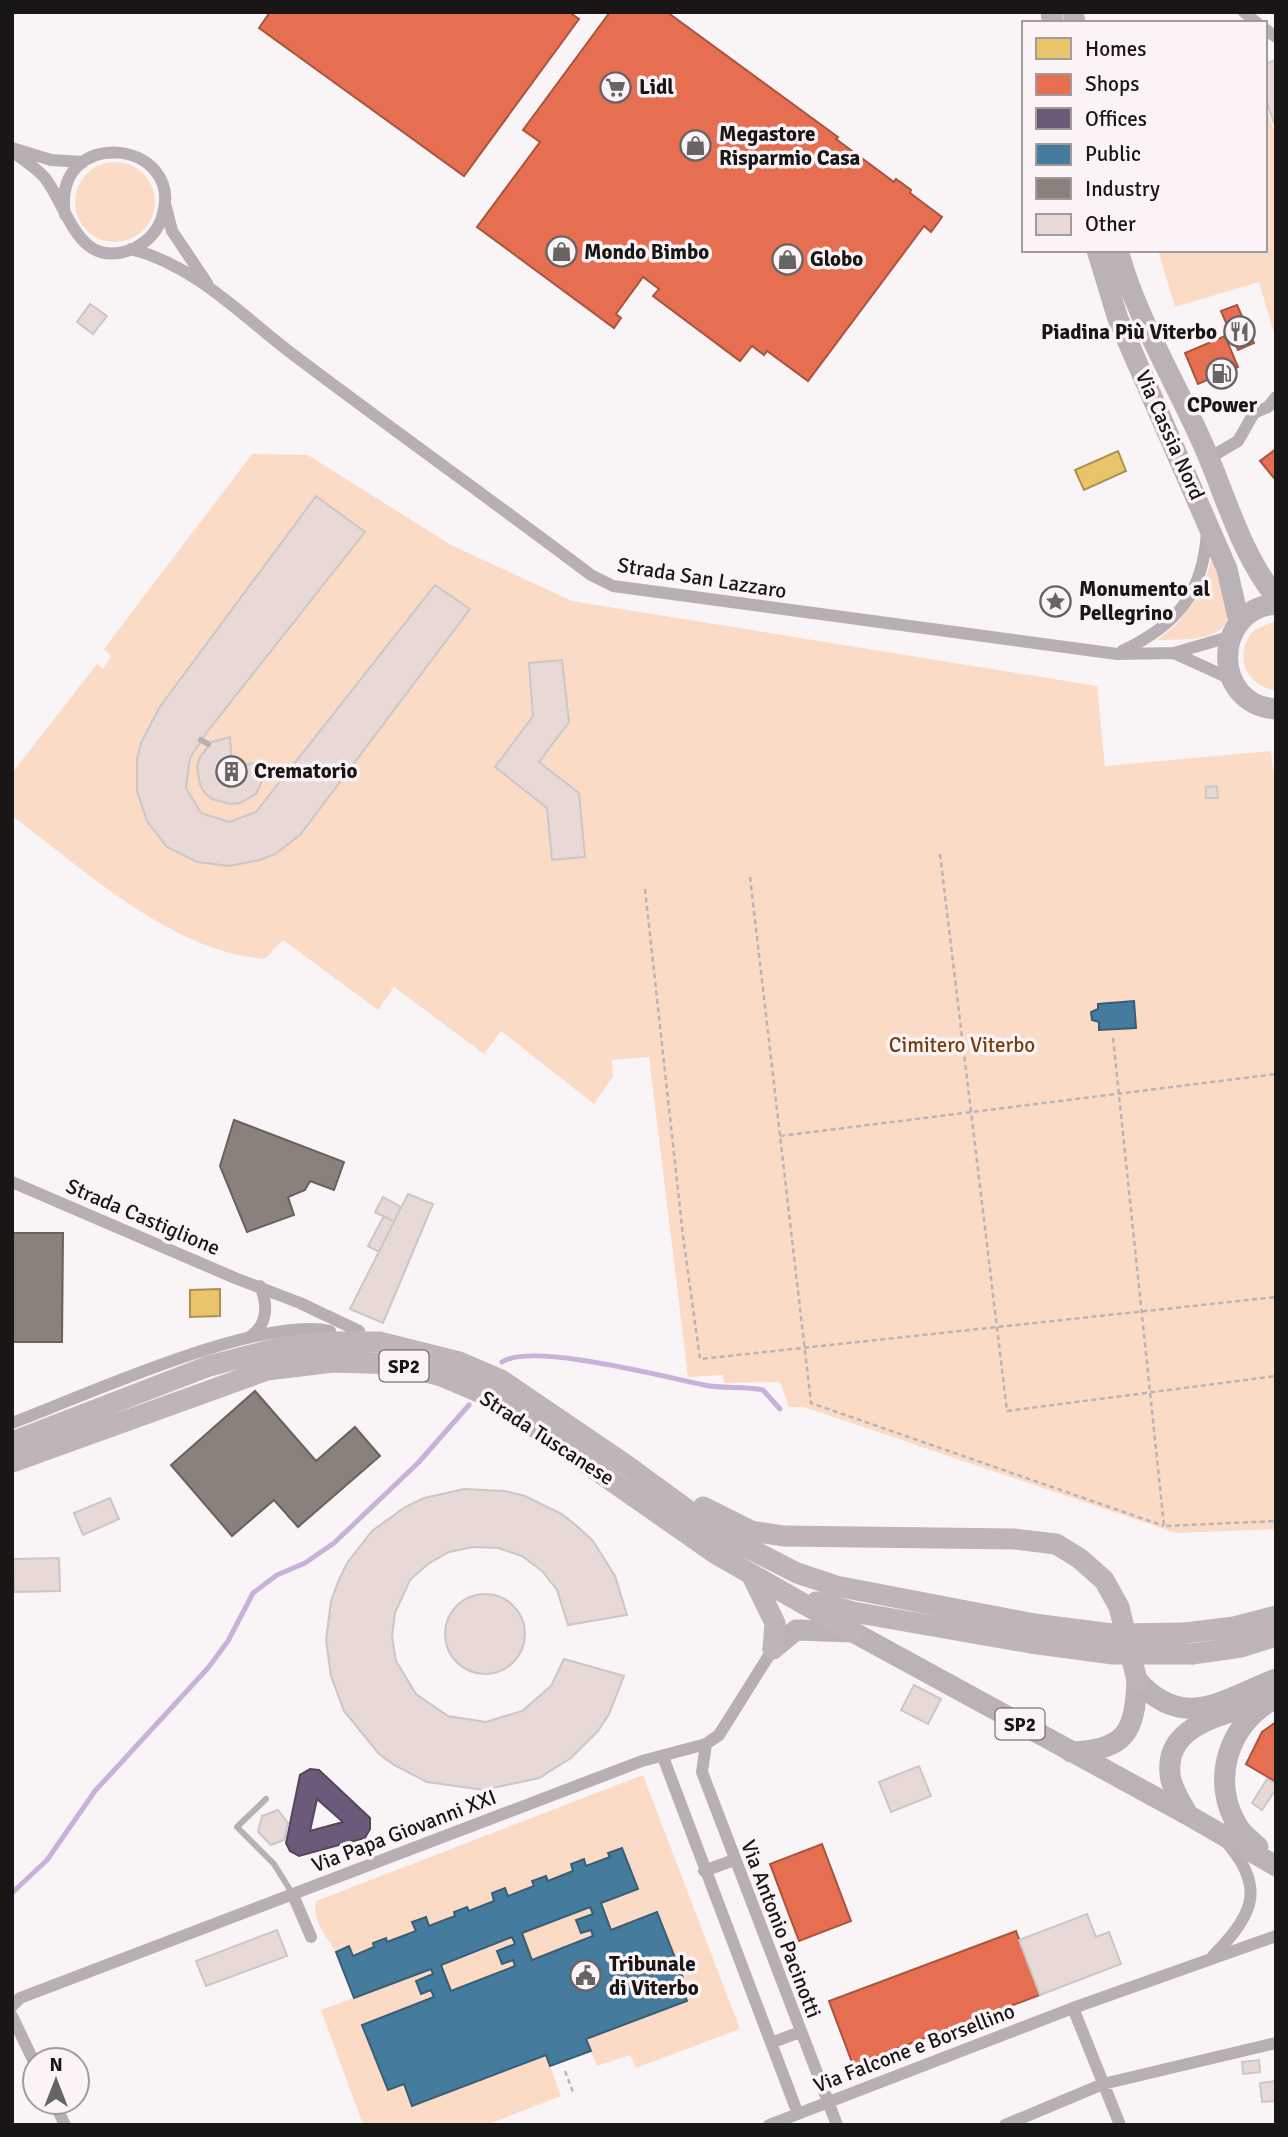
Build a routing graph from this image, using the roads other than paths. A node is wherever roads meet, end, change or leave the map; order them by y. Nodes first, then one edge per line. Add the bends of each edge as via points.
1 (12, 149) edge
2 (83, 162) junction
3 (165, 205) junction
4 (65, 215) junction
5 (131, 249) junction
6 (1098, 252) edge
7 (1119, 252) edge
8 (209, 286) junction
9 (1276, 397) edge
10 (1209, 458) junction
11 (1208, 522) junction
12 (1276, 597) edge
13 (1276, 604) edge
14 (1234, 629) junction
15 (1174, 653) junction
16 (1117, 654) junction
17 (1230, 679) junction
18 (1274, 710) edge
19 (201, 740) dead end
20 (208, 744) dead end
21 (12, 1182) edge
22 (260, 1286) junction
23 (359, 1331) junction
24 (325, 1337) junction
25 (248, 1339) junction
26 (379, 1342) junction
27 (12, 1423) edge
28 (12, 1442) edge
29 (12, 1462) edge
30 (626, 1465) junction
31 (752, 1576) junction
32 (777, 1590) junction
33 (1276, 1616) edge
34 (853, 1632) junction
35 (1033, 1634) junction
36 (1276, 1636) edge
37 (1189, 1644) junction
38 (772, 1649) junction
39 (1137, 1680) junction
40 (1275, 1692) edge
41 (706, 1744) junction
42 (1071, 1752) junction
43 (663, 1757) junction
44 (266, 1799) dead end
45 (1188, 1815) junction
46 (1220, 1834) junction
47 (734, 1860) junction
48 (1276, 1866) edge
49 (704, 1871) junction
50 (293, 1895) junction
51 (1276, 1936) edge
52 (311, 1937) dead end
53 (1210, 1959) junction
54 (12, 2006) edge
55 (1073, 2008) junction
56 (12, 2015) edge
57 (800, 2032) junction
58 (771, 2043) junction
59 (1276, 2043) edge
60 (27, 2046) edge
61 (1103, 2084) junction
62 (828, 2102) junction
63 (798, 2114) junction
64 (769, 2125) edge
65 (837, 2125) edge
66 (1005, 2125) edge
67 (1120, 2125) edge

1 - 2 street, Strada San Lazzaro via 51,160
1 - 4 street, Strada San Lazzaro via 45,177
2 - 3 street, Strada San Lazzaro via 108,151 140,158 157,173
2 - 4 street via 66,187
3 - 5 street via 153,234
3 - 8 street, Strada San Lazzaro via 172,231
4 - 5 street, Strada San Lazzaro via 74,233 95,248
5 - 8 street, Strada San Lazzaro via 155,255
6 - 11 main road, Via Cassia Nord via 1118,319
7 - 10 main road, Via Cassia Nord via 1141,312
8 - 16 street, Strada San Lazzaro via 303,362 613,586
9 - 10 street via 1254,413 1238,441
10 - 12 main road, Via Cassia Nord via 1253,563
11 - 14 main road, Via Cassia Nord via 1233,589
11 - 16 street via 1203,566 1189,600 1163,629
13 - 14 main road via 1257,608
14 - 15 street, Strada San Lazzaro
14 - 17 main road, Via Cassia Nord via 1226,665
15 - 16 street, Strada San Lazzaro
15 - 17 street, Strada San Lazzaro
17 - 18 main road via 1244,696
19 - 20 lane
21 - 22 street, Strada Castiglione
22 - 23 street, Strada Castiglione
22 - 25 street via 265,1315
23 - 24 lane
23 - 26 highway
24 - 25 street, Strada Tuscanese via 298,1328
24 - 26 highway, Strada Tuscanese / SP2
24 - 28 highway, Strada Tuscanese / SP2 via 209,1366
25 - 27 street, Strada Tuscanese via 198,1353
26 - 30 highway, Strada Tuscanese / SP2 via 459,1362 501,1380
29 - 31 highway, Strada Tuscanese / SP2 via 267,1370 333,1362 397,1364 493,1398
30 - 35 highway, SP2 via 719,1533 797,1573
30 - 39 highway via 751,1531 783,1536 1014,1539 1056,1544 1104,1580 1119,1607
31 - 32 highway, Strada Tuscanese / SP2
31 - 38 highway via 775,1623
32 - 34 highway, SP2
32 - 35 highway, SP2 via 853,1612
33 - 37 highway, SP2
34 - 38 main road via 796,1630
34 - 42 main road, SP2
35 - 37 highway, SP2, bridge via 1112,1634
36 - 37 highway, SP2 via 1241,1647
38 - 41 street via 719,1735
39 - 40 main road via 1153,1698 1176,1709 1204,1708
39 - 42 main road via 1136,1715 1127,1735 1094,1751
40 - 45 main road via 1190,1729 1176,1743 1169,1762 1172,1783
40 - 48 main road via 1233,1741 1223,1783 1239,1829
41 - 43 street, Via Papa Giovanni XXI
41 - 47 street, Via Antonio Pacinotti via 702,1772
42 - 45 main road, SP2
43 - 49 street
43 - 50 street, Via Papa Giovanni XXI via 642,1761
44 - 50 lane via 237,1827 274,1864
45 - 46 main road, SP2
46 - 48 main road, SP2
46 - 53 street via 1251,1880 1249,1911
47 - 49 street
47 - 57 street, Via Antonio Pacinotti
49 - 58 street
50 - 52 street
50 - 54 street, Via Papa Giovanni XXI via 20,1998
51 - 53 street, Via Falcone e Borsellino
53 - 55 street, Via Falcone e Borsellino
55 - 61 street
55 - 62 street, Via Falcone e Borsellino
56 - 60 street
57 - 58 street
57 - 62 street, Via Antonio Pacinotti
58 - 63 street
59 - 61 street
61 - 66 street
61 - 67 street
62 - 63 street, Via Falcone e Borsellino
62 - 65 street, Via Antonio Pacinotti
63 - 64 street, Via Falcone e Borsellino

